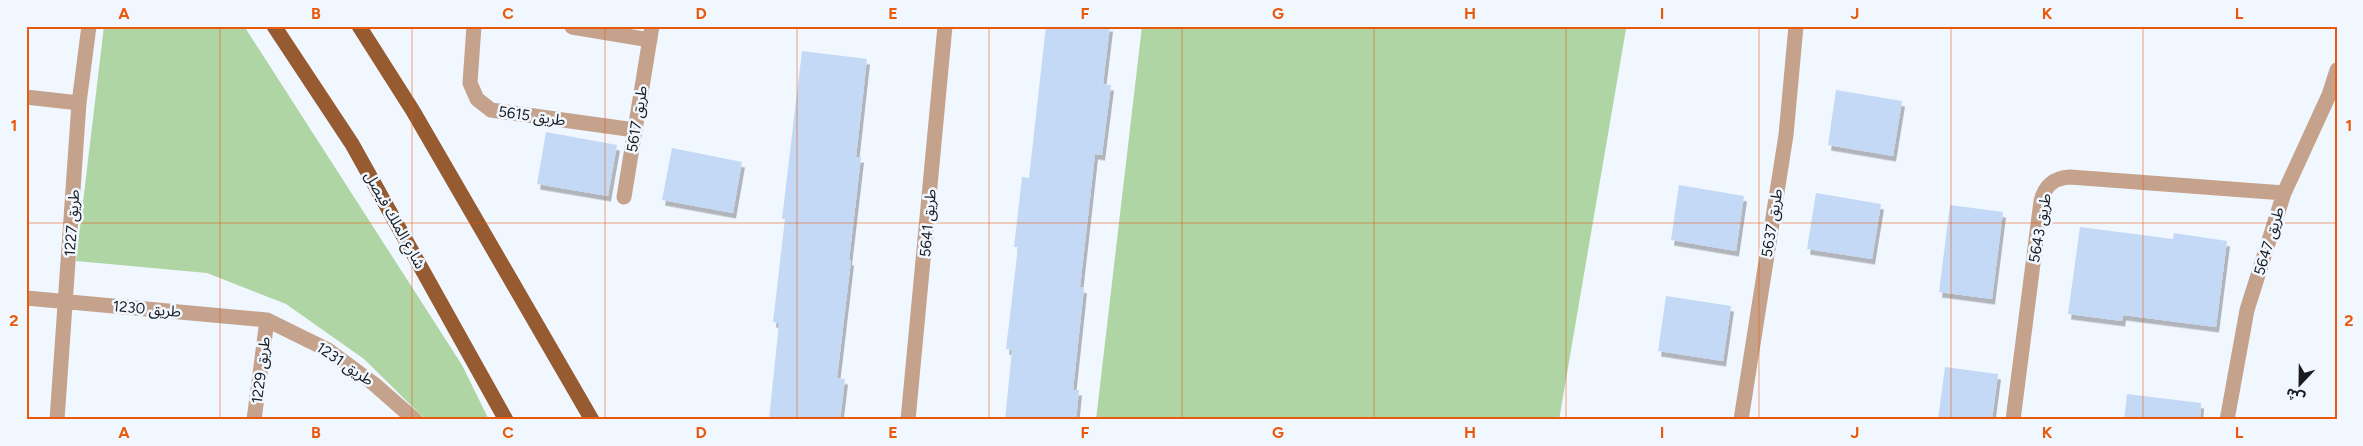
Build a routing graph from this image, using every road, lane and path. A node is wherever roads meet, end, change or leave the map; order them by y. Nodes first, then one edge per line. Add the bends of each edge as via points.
1 (89, 26) edge
2 (274, 26) edge
3 (359, 26) edge
4 (474, 26) edge
5 (572, 26) edge
6 (945, 26) edge
7 (1796, 26) edge
8 (651, 33) edge
9 (2337, 70) edge
10 (2333, 95) edge
11 (26, 97) edge
12 (79, 103) junction
13 (635, 130) junction
14 (2284, 193) junction
15 (624, 197) dead end
16 (26, 298) edge
17 (67, 301) junction
18 (267, 320) junction
19 (56, 420) edge
20 (254, 420) edge
21 (415, 420) edge
22 (506, 420) edge
23 (592, 420) edge
24 (908, 420) edge
25 (1741, 420) edge
26 (2013, 420) edge
27 (2227, 420) edge

1 - 12 street, طريق 1227
2 - 22 main road, شارع الملك فيصل via 352,144
3 - 23 main road via 413,111
4 - 13 street, طريق 5615 via 470,83 477,99 491,110
5 - 8 street, طريق 5617
6 - 24 street, طريق 5641
7 - 25 street, طريق 5637 via 1786,135
8 - 13 street, طريق 5617
9 - 10 street, طريق 5647
10 - 14 street, طريق 5647
11 - 12 street
12 - 17 street, طريق 1227
13 - 15 street, طريق 5617
14 - 26 street, طريق 5643 via 2070,177 2050,183 2043,191 2041,201
14 - 27 street, طريق 5647 via 2247,310
16 - 17 street, طريق 1230
17 - 18 street, طريق 1230
17 - 19 street, طريق 1227
18 - 20 street, طريق 1229
18 - 21 street, طريق 1231 via 328,350

